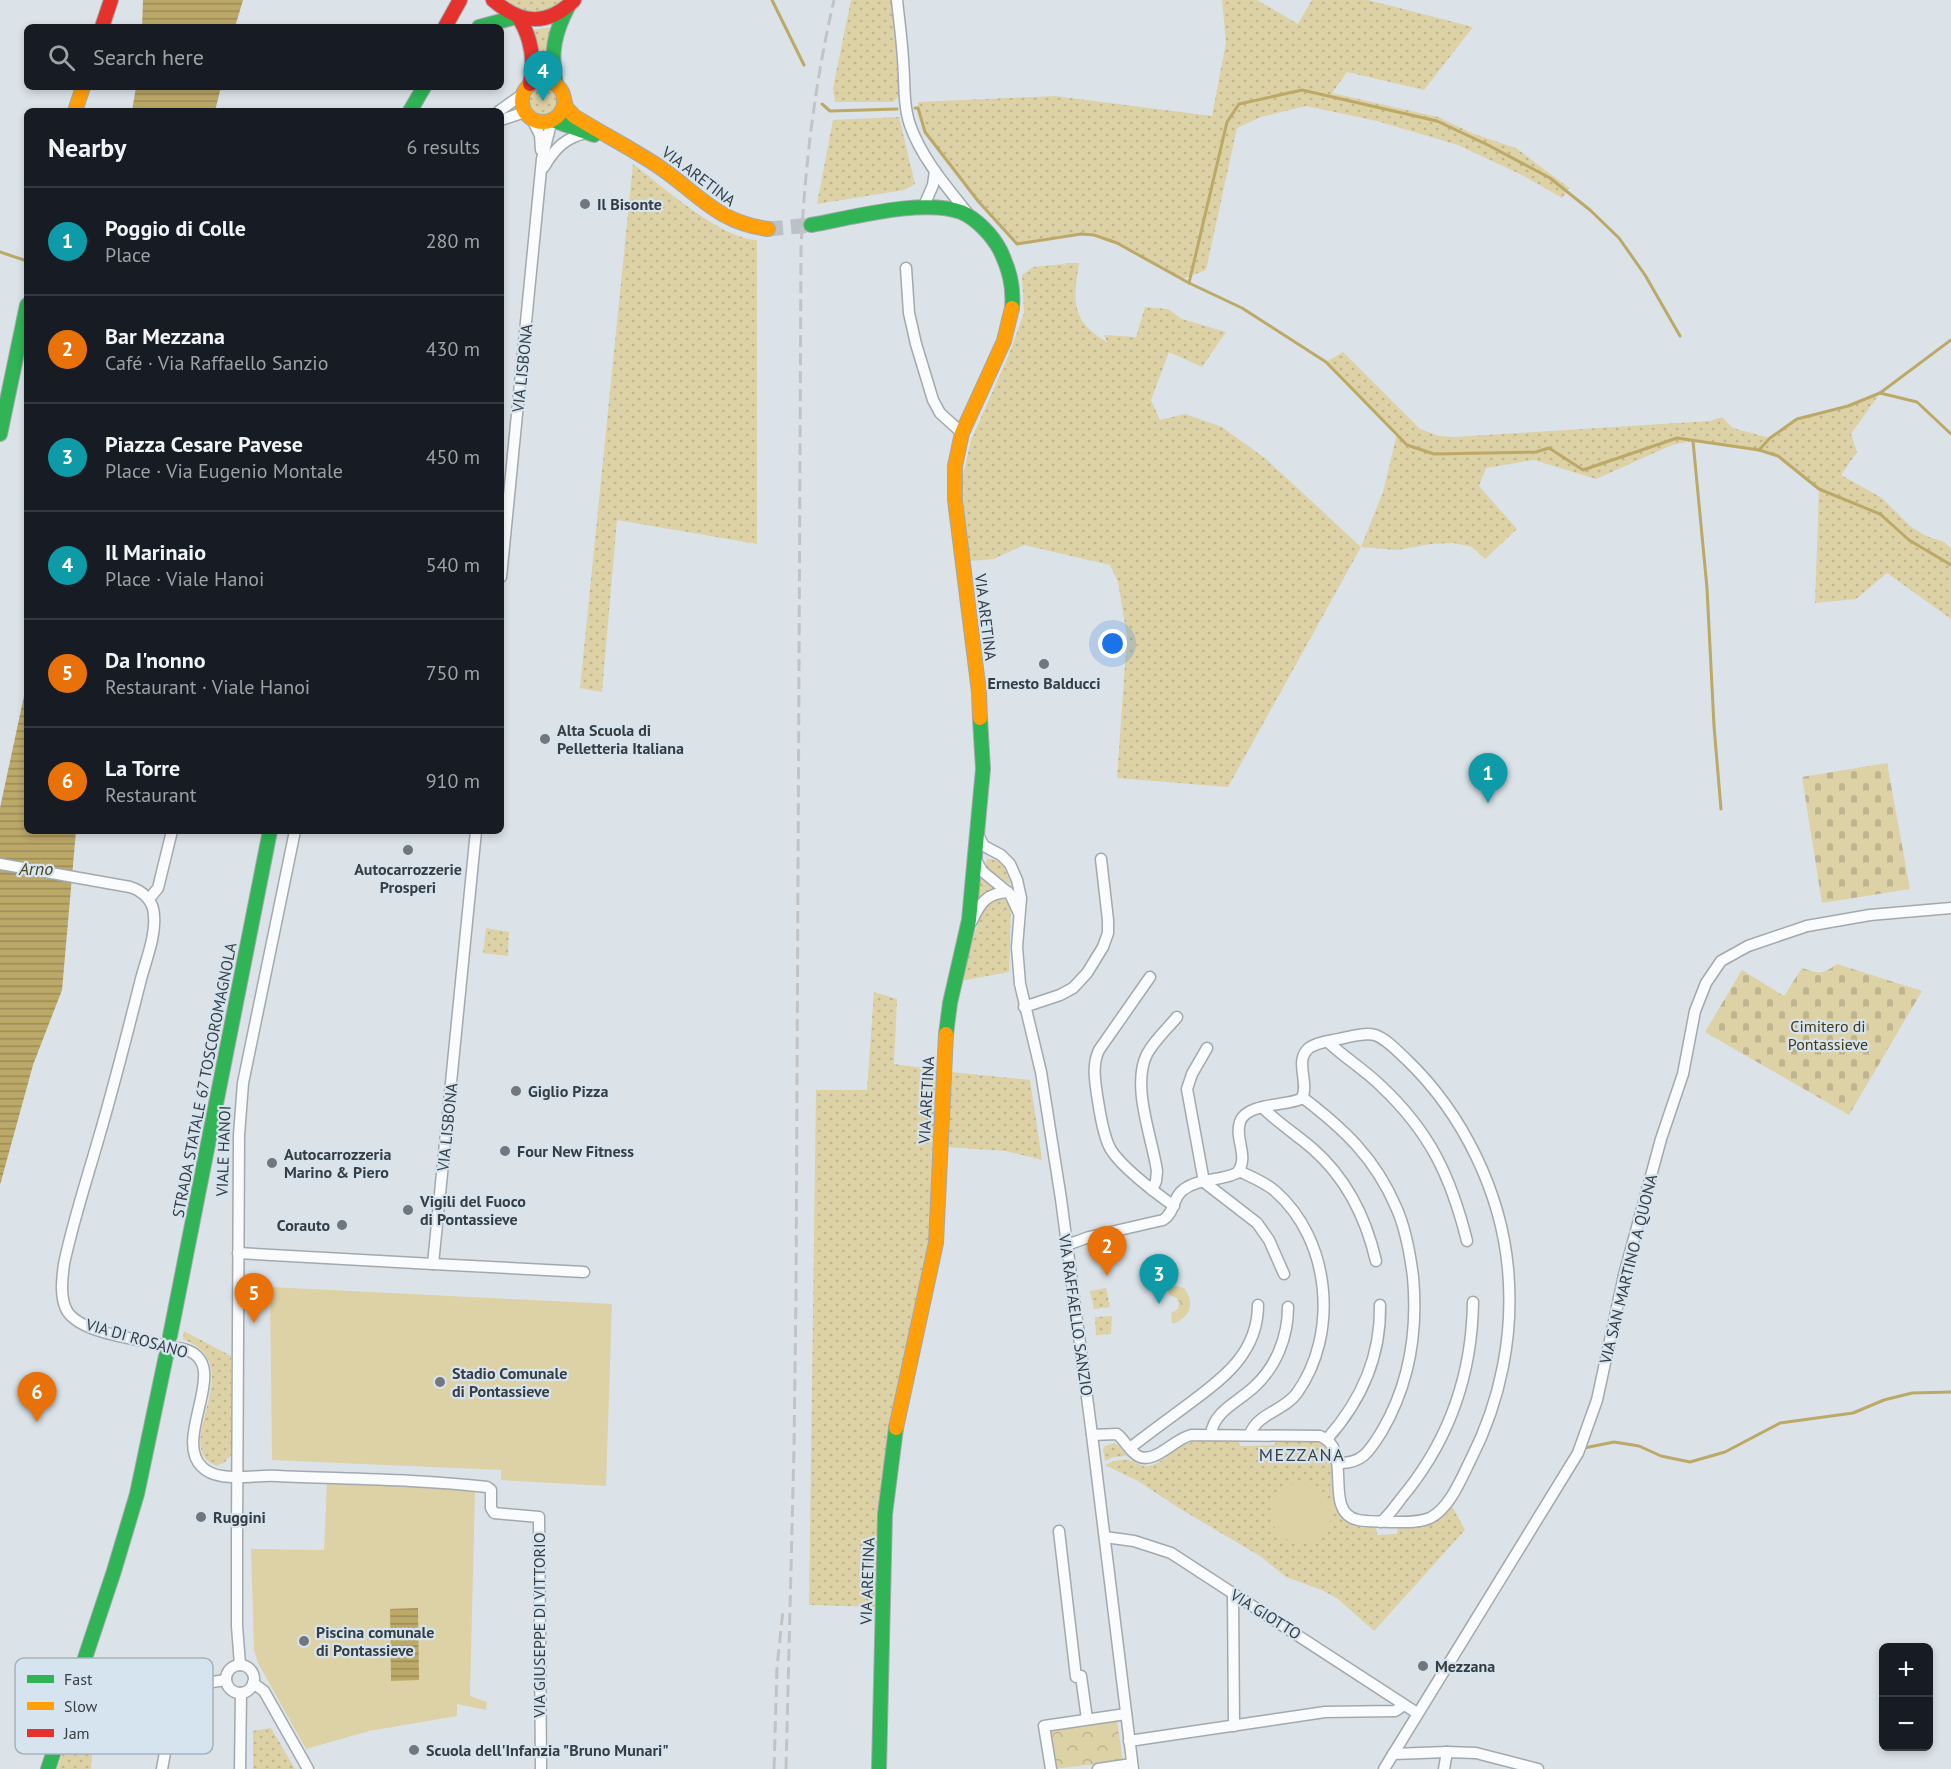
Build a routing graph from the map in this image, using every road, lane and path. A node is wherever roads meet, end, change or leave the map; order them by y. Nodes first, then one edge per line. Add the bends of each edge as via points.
1 (111, 0) edge
2 (460, 0) edge
3 (493, 0) edge
4 (897, 0) edge
5 (571, 3) edge
6 (517, 18) junction
7 (103, 24) edge
8 (447, 24) edge
9 (492, 24) edge
10 (556, 84) junction
11 (526, 89) junction
12 (82, 90) edge
13 (414, 90) edge
14 (422, 90) edge
15 (564, 99) junction
16 (76, 108) edge
17 (411, 108) edge
18 (412, 108) edge
19 (504, 108) edge
20 (529, 116) junction
21 (504, 120) edge
22 (552, 120) junction
23 (586, 133) junction
24 (614, 140) junction
25 (542, 159) junction
26 (935, 171) junction
27 (542, 172) junction
28 (947, 186) junction
29 (923, 208) junction
30 (943, 208) junction
31 (973, 220) junction
32 (811, 225) tunnel mouth
33 (768, 229) tunnel mouth
34 (906, 268) dead end
35 (24, 319) edge
36 (962, 433) junction
37 (0, 434) edge
38 (504, 547) edge
39 (171, 834) edge
40 (269, 834) edge
41 (294, 834) edge
42 (476, 834) edge
43 (978, 835) junction
44 (988, 849) junction
45 (1101, 859) dead end
46 (975, 862) junction
47 (0, 864) edge
48 (1008, 892) junction
49 (149, 899) junction
50 (1951, 908) edge
51 (1019, 914) junction
52 (968, 929) junction
53 (1150, 976) dead end
54 (1024, 1007) junction
55 (1177, 1017) dead end
56 (1333, 1040) junction
57 (1207, 1048) dead end
58 (1302, 1097) junction
59 (1263, 1108) junction
60 (1239, 1171) junction
61 (1204, 1182) junction
62 (1152, 1190) junction
63 (1174, 1206) junction
64 (1467, 1241) dead end
65 (1067, 1245) junction
66 (238, 1253) junction
67 (1376, 1261) dead end
68 (433, 1264) junction
69 (584, 1272) dead end
70 (1284, 1274) dead end
71 (1473, 1302) dead end
72 (1258, 1305) dead end
73 (1380, 1305) dead end
74 (1288, 1307) dead end
75 (170, 1336) dead end
76 (166, 1356) dead end
77 (1211, 1434) junction
78 (1250, 1434) junction
79 (1092, 1435) junction
80 (1327, 1439) junction
81 (1130, 1448) junction
82 (1338, 1463) junction
83 (237, 1477) junction
84 (1381, 1522) junction
85 (1059, 1531) dead end
86 (1105, 1537) junction
87 (1233, 1594) junction
88 (85, 1658) edge
89 (240, 1665) junction
90 (226, 1680) junction
91 (213, 1682) edge
92 (253, 1683) junction
93 (241, 1693) junction
94 (1407, 1712) junction
95 (1126, 1714) junction
96 (1087, 1719) junction
97 (1234, 1725) junction
98 (1129, 1741) junction
99 (1447, 1752) junction
100 (53, 1754) edge
101 (165, 1754) edge
102 (1393, 1754) junction
103 (1132, 1767) edge
104 (48, 1769) edge
105 (162, 1769) edge
106 (240, 1769) edge
107 (308, 1769) edge
108 (540, 1769) edge
109 (879, 1769) edge
110 (1051, 1769) edge
111 (1098, 1769) edge
112 (1384, 1769) edge
113 (1444, 1769) edge
114 (1539, 1769) edge

1 - 7 street
2 - 8 street
3 - 6 street
4 - 26 street, VIA ARETINA via 909,123
5 - 6 street via 546,19
5 - 10 street via 551,46
6 - 9 street
6 - 11 street via 526,27 533,59
10 - 11 street via 543,80
10 - 15 street
11 - 19 street
11 - 20 street via 522,100
12 - 16 street
13 - 17 street
14 - 18 street
15 - 22 street via 562,110
15 - 24 street, VIA ARETINA via 574,116
20 - 21 street
20 - 22 street
20 - 25 street, VIA LISBONA via 540,135
22 - 23 street, VIA ARETINA
22 - 25 street, VIA LISBONA
23 - 24 street, VIA ARETINA
23 - 27 street via 559,145
24 - 33 street, VIA ARETINA via 660,167 714,212 737,223
25 - 27 street, VIA LISBONA
26 - 28 street, VIA ARETINA
26 - 29 street
27 - 38 street, VIA LISBONA
28 - 30 street
28 - 31 street, VIA ARETINA
29 - 30 street, VIA ARETINA
29 - 32 street, VIA ARETINA
30 - 31 street, VIA ARETINA
31 - 36 street, VIA ARETINA via 1004,256 1013,304 1007,333
34 - 36 street via 909,313 933,400 940,413
35 - 37 street
36 - 43 street, VIA ARETINA via 954,490 982,723
39 - 49 street via 158,888
40 - 75 street, STRADA STATALE 67 TOSCOROMAGNOLA
41 - 66 street, VIALE HANOI via 243,1083
42 - 68 street, VIA LISBONA
43 - 44 street
43 - 46 street, VIA ARETINA
44 - 46 street via 978,853
44 - 51 street, VIA RAFFAELLO SANZIO via 1010,864 1021,895
45 - 54 street via 1108,920 1103,947 1073,988
46 - 48 street
46 - 52 street, VIA ARETINA
47 - 49 street via 136,889
48 - 51 street
48 - 52 street via 985,899
49 - 83 street, VIA DI ROSANO, bridge via 154,916 151,940 76,1216 62,1293 74,1319 88,1326 183,1349 200,1359 205,1376 193,1437 195,1455 212,1474
50 - 94 street, VIA SAN MARTINO A QUONA via 1870,915 1807,926 1748,945 1721,960 1695,1011 1683,1074 1661,1139 1624,1275 1596,1400 1578,1452 1477,1620
51 - 54 street, VIA RAFFAELLO SANZIO via 1018,967
52 - 109 street, VIA ARETINA via 947,1025 936,1243 901,1401 885,1514
53 - 62 street via 1099,1050 1094,1070 1109,1147
54 - 65 street, VIA RAFFAELLO SANZIO via 1045,1095
55 - 62 street via 1150,1049 1142,1071 1142,1094 1157,1171
56 - 58 street via 1309,1048 1303,1056
56 - 64 street via 1418,1127 1451,1185
56 - 84 street via 1369,1034 1381,1038 1438,1095 1463,1132 1488,1186 1508,1268 1504,1360 1491,1412 1471,1460 1436,1514 1417,1521
57 - 61 street via 1187,1089
58 - 59 street
58 - 82 street via 1342,1128 1377,1170 1400,1217 1414,1295 1413,1346 1397,1402 1364,1456 1354,1462
59 - 60 street via 1249,1111 1240,1121 1243,1158
59 - 67 street via 1314,1150 1346,1188 1366,1227
60 - 61 street
60 - 78 street via 1275,1191 1294,1214 1314,1251 1323,1289 1322,1334 1309,1374 1291,1400 1259,1420
61 - 63 street via 1183,1190
61 - 70 street via 1260,1227
62 - 63 street
63 - 65 street via 1170,1216 1163,1220
65 - 79 street, VIA RAFFAELLO SANZIO
66 - 68 street
66 - 83 street, VIALE HANOI
68 - 69 street
71 - 84 street via 1467,1364 1447,1428 1424,1469
72 - 81 street via 1252,1340 1234,1367
73 - 80 street via 1377,1345 1366,1380 1353,1407
74 - 77 street via 1285,1336 1274,1361 1256,1385 1214,1420
76 - 88 street via 137,1494
77 - 78 street
77 - 81 street via 1182,1437 1149,1458 1138,1456
78 - 80 street via 1317,1435
79 - 81 street via 1117,1434
79 - 86 street, VIA RAFFAELLO SANZIO
80 - 82 street
82 - 84 street via 1338,1488 1345,1510 1355,1519
83 - 89 street
83 - 108 street, VIA GIUSEPPE DI VITTORIO via 265,1475 487,1486 494,1513 538,1517
85 - 96 street via 1076,1677 1081,1676
86 - 87 street, VIA GIOTTO via 1171,1552
86 - 95 street, VIA RAFFAELLO SANZIO
87 - 94 street, VIA GIOTTO via 1310,1642
87 - 97 street
89 - 90 street via 231,1668
89 - 92 street via 250,1669
90 - 91 street
90 - 93 street via 231,1690
92 - 93 street
92 - 107 street via 264,1691
93 - 106 street
94 - 97 street via 1325,1712
94 - 102 street, VIA SAN MARTINO A QUONA
95 - 96 street
95 - 98 street, VIA RAFFAELLO SANZIO
96 - 110 street via 1044,1726
97 - 98 street
98 - 103 street, VIA RAFFAELLO SANZIO
99 - 102 street
99 - 113 street
99 - 114 street via 1476,1753
100 - 104 street
101 - 105 street
102 - 112 street, VIA SAN MARTINO A QUONA
103 - 111 street

